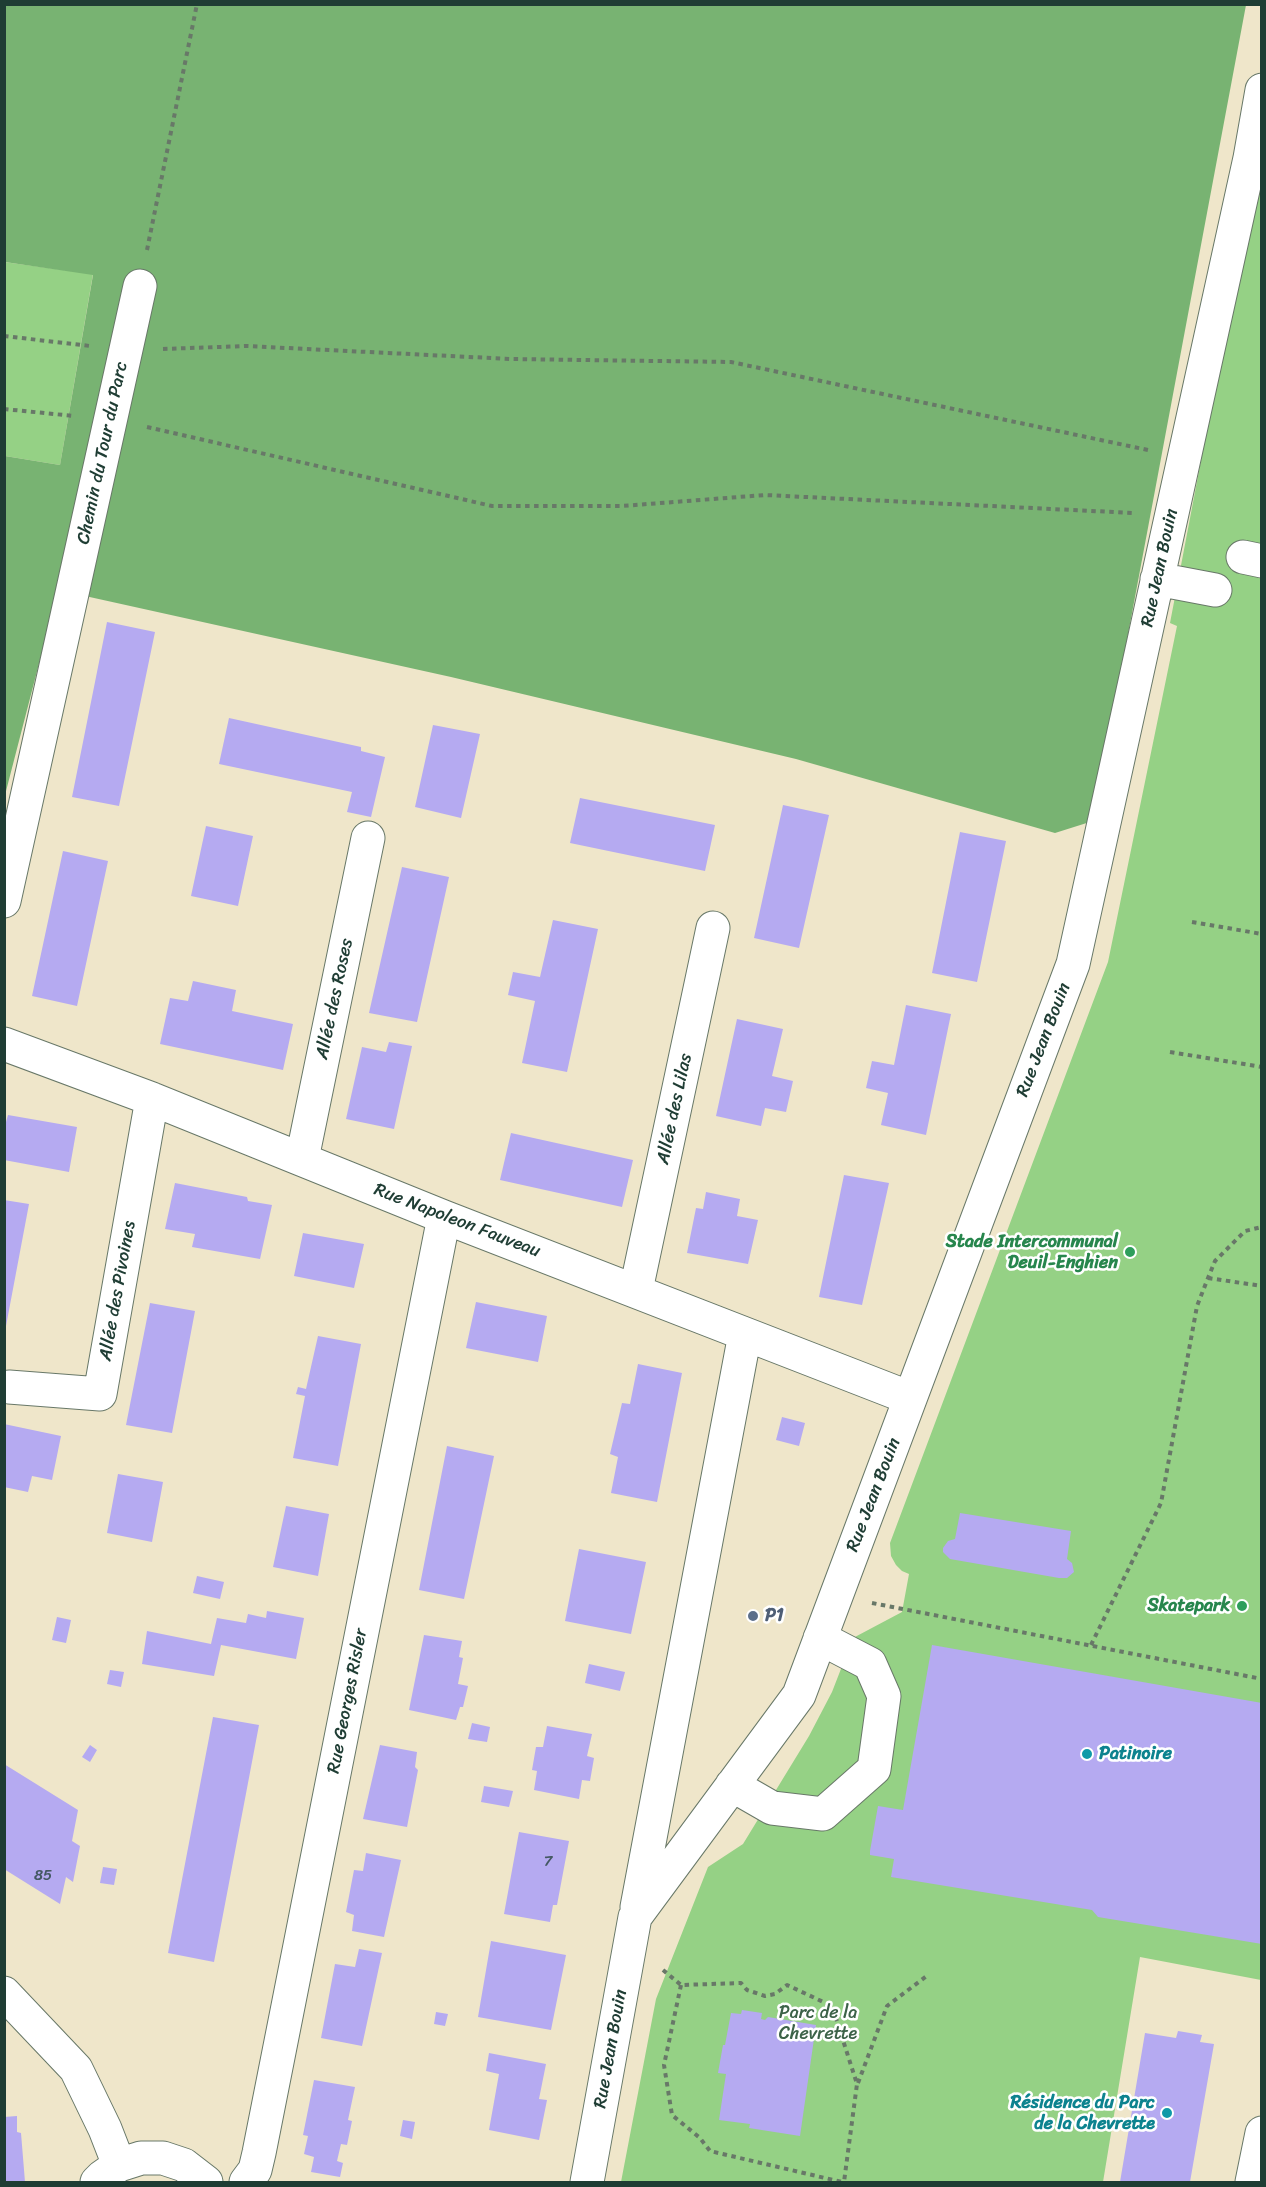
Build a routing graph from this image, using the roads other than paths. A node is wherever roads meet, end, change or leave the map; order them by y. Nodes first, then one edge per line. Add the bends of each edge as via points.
1 (1262, 90) edge
2 (140, 286) road end
3 (1157, 579) junction
4 (1215, 590) dead end
5 (368, 838) dead end
6 (4, 901) edge
7 (713, 928) dead end
8 (4, 1044) edge
9 (152, 1099) junction
10 (302, 1159) junction
11 (444, 1217) junction
12 (636, 1290) junction
13 (745, 1334) junction
14 (9, 1387) dead end
15 (910, 1398) junction
16 (820, 1638) junction
17 (732, 1785) junction
18 (635, 1917) junction
19 (4, 1993) edge
20 (1262, 2133) edge
21 (108, 2174) edge
22 (206, 2182) edge
23 (246, 2182) edge
24 (588, 2182) edge
25 (1252, 2182) edge

1 - 3 street, Rue Jean Bouin
2 - 6 street, Chemin du Tour du Parc
3 - 4 street
3 - 15 street, Rue Jean Bouin via 1073,964
5 - 10 street, Allée des Roses
7 - 12 street, Allée des Lilas
8 - 9 street, Rue Napoleon Fauveau
9 - 10 street, Rue Napoleon Fauveau
9 - 14 street, Allée des Pivoines via 100,1394
10 - 11 street, Rue Napoleon Fauveau
11 - 12 street, Rue Napoleon Fauveau
11 - 23 street, Rue Georges Risler via 259,2153 255,2170
12 - 13 street, Rue Napoleon Fauveau
13 - 15 street, Rue Napoleon Fauveau
13 - 18 street, Rue Jean Bouin
15 - 16 street, Rue Jean Bouin
16 - 17 street, Rue Jean Bouin via 799,1695
16 - 17 street via 870,1664 884,1696 874,1769 824,1814 772,1808
17 - 18 street, Rue Jean Bouin
18 - 24 street, Rue Jean Bouin
19 - 21 street via 76,2069 105,2130
20 - 25 street
21 - 22 street via 141,2158 163,2158 184,2165

